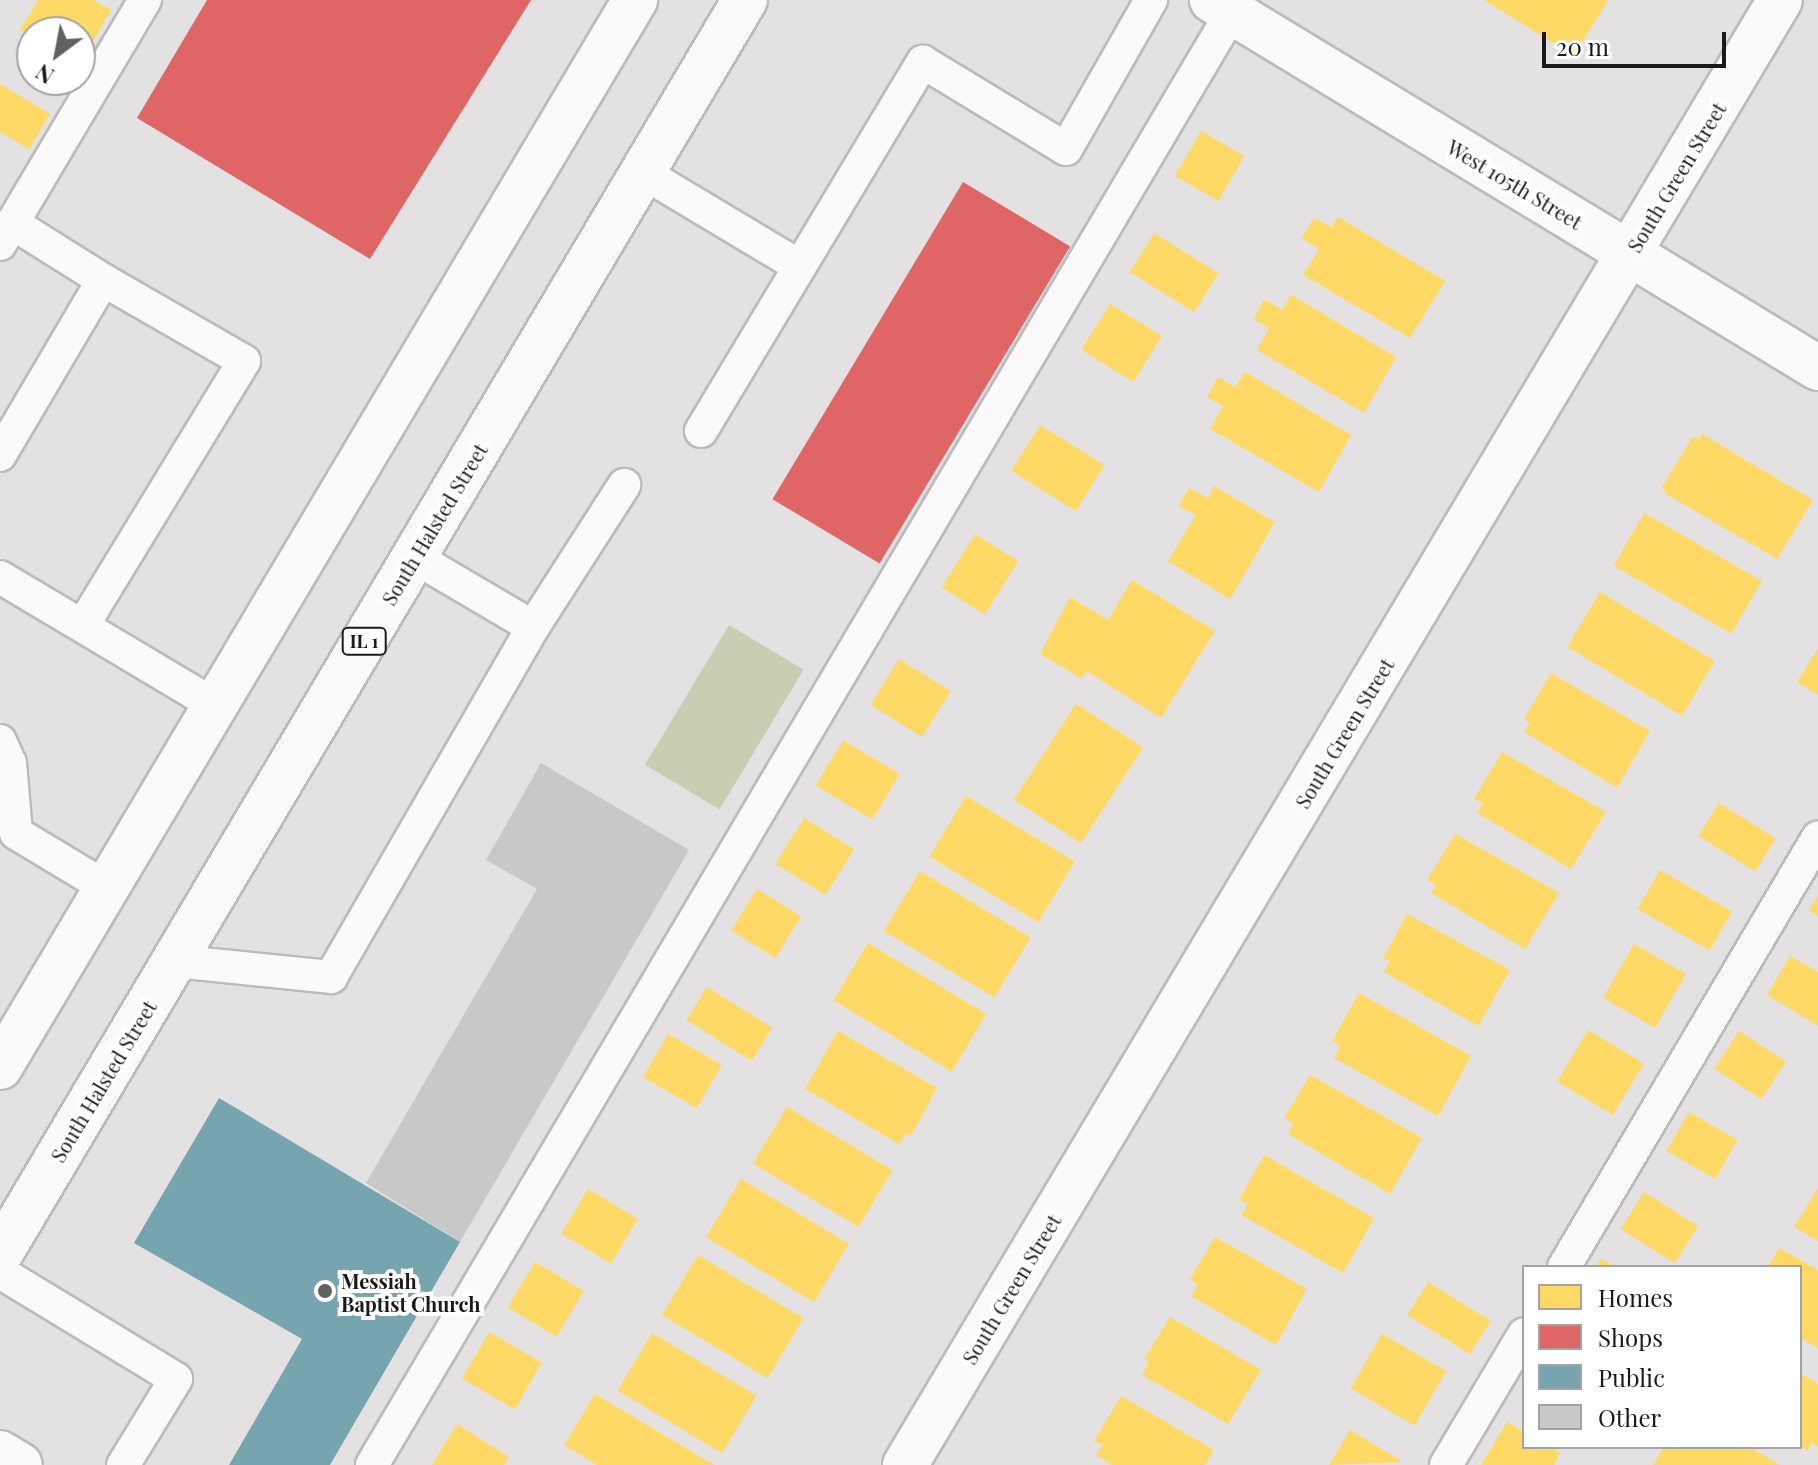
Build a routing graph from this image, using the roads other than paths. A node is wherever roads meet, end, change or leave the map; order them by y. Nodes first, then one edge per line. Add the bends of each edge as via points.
1 (145, 0) edge
2 (635, 0) edge
3 (745, 0) edge
4 (1151, 0) edge
5 (1780, 0) edge
6 (1228, 4) edge
7 (642, 172) junction
8 (6, 234) edge
9 (1630, 254) junction
10 (799, 266) junction
11 (103, 280) junction
12 (1818, 368) edge
13 (701, 431) dead end
14 (0, 455) edge
15 (624, 485) dead end
16 (414, 557) junction
17 (0, 577) edge
18 (83, 625) junction
19 (533, 627) junction
20 (215, 705) junction
21 (0, 741) edge
22 (8, 837) edge
23 (1818, 838) edge
24 (107, 888) junction
25 (174, 961) junction
26 (0, 1067) edge
27 (0, 1254) edge
28 (1565, 1265) edge
29 (0, 1272) edge
30 (1522, 1337) edge
31 (0, 1453) edge
32 (20, 1465) edge
33 (123, 1465) edge
34 (372, 1465) edge
35 (905, 1465) edge
36 (1446, 1465) edge

1 - 8 lane
2 - 20 main road
3 - 7 main road, South Halsted Street / IL 1
4 - 10 lane via 1066,149 923,62
5 - 9 main road, South Green Street
6 - 9 main road, West 105th Street
6 - 34 lane
7 - 10 lane
7 - 16 main road, South Halsted Street / IL 1
8 - 11 lane
9 - 12 main road, West 105th Street
9 - 35 main road, South Green Street
10 - 13 lane
11 - 14 lane
11 - 18 lane via 244,361
15 - 19 lane
16 - 19 lane
16 - 25 main road, South Halsted Street / IL 1
17 - 18 lane
18 - 20 lane
19 - 25 lane via 331,977
20 - 24 main road
21 - 22 lane via 10,763
22 - 24 lane
23 - 28 lane
24 - 26 main road
25 - 27 main road, South Halsted Street / IL 1
29 - 33 lane via 176,1379
30 - 36 lane
31 - 32 main road

